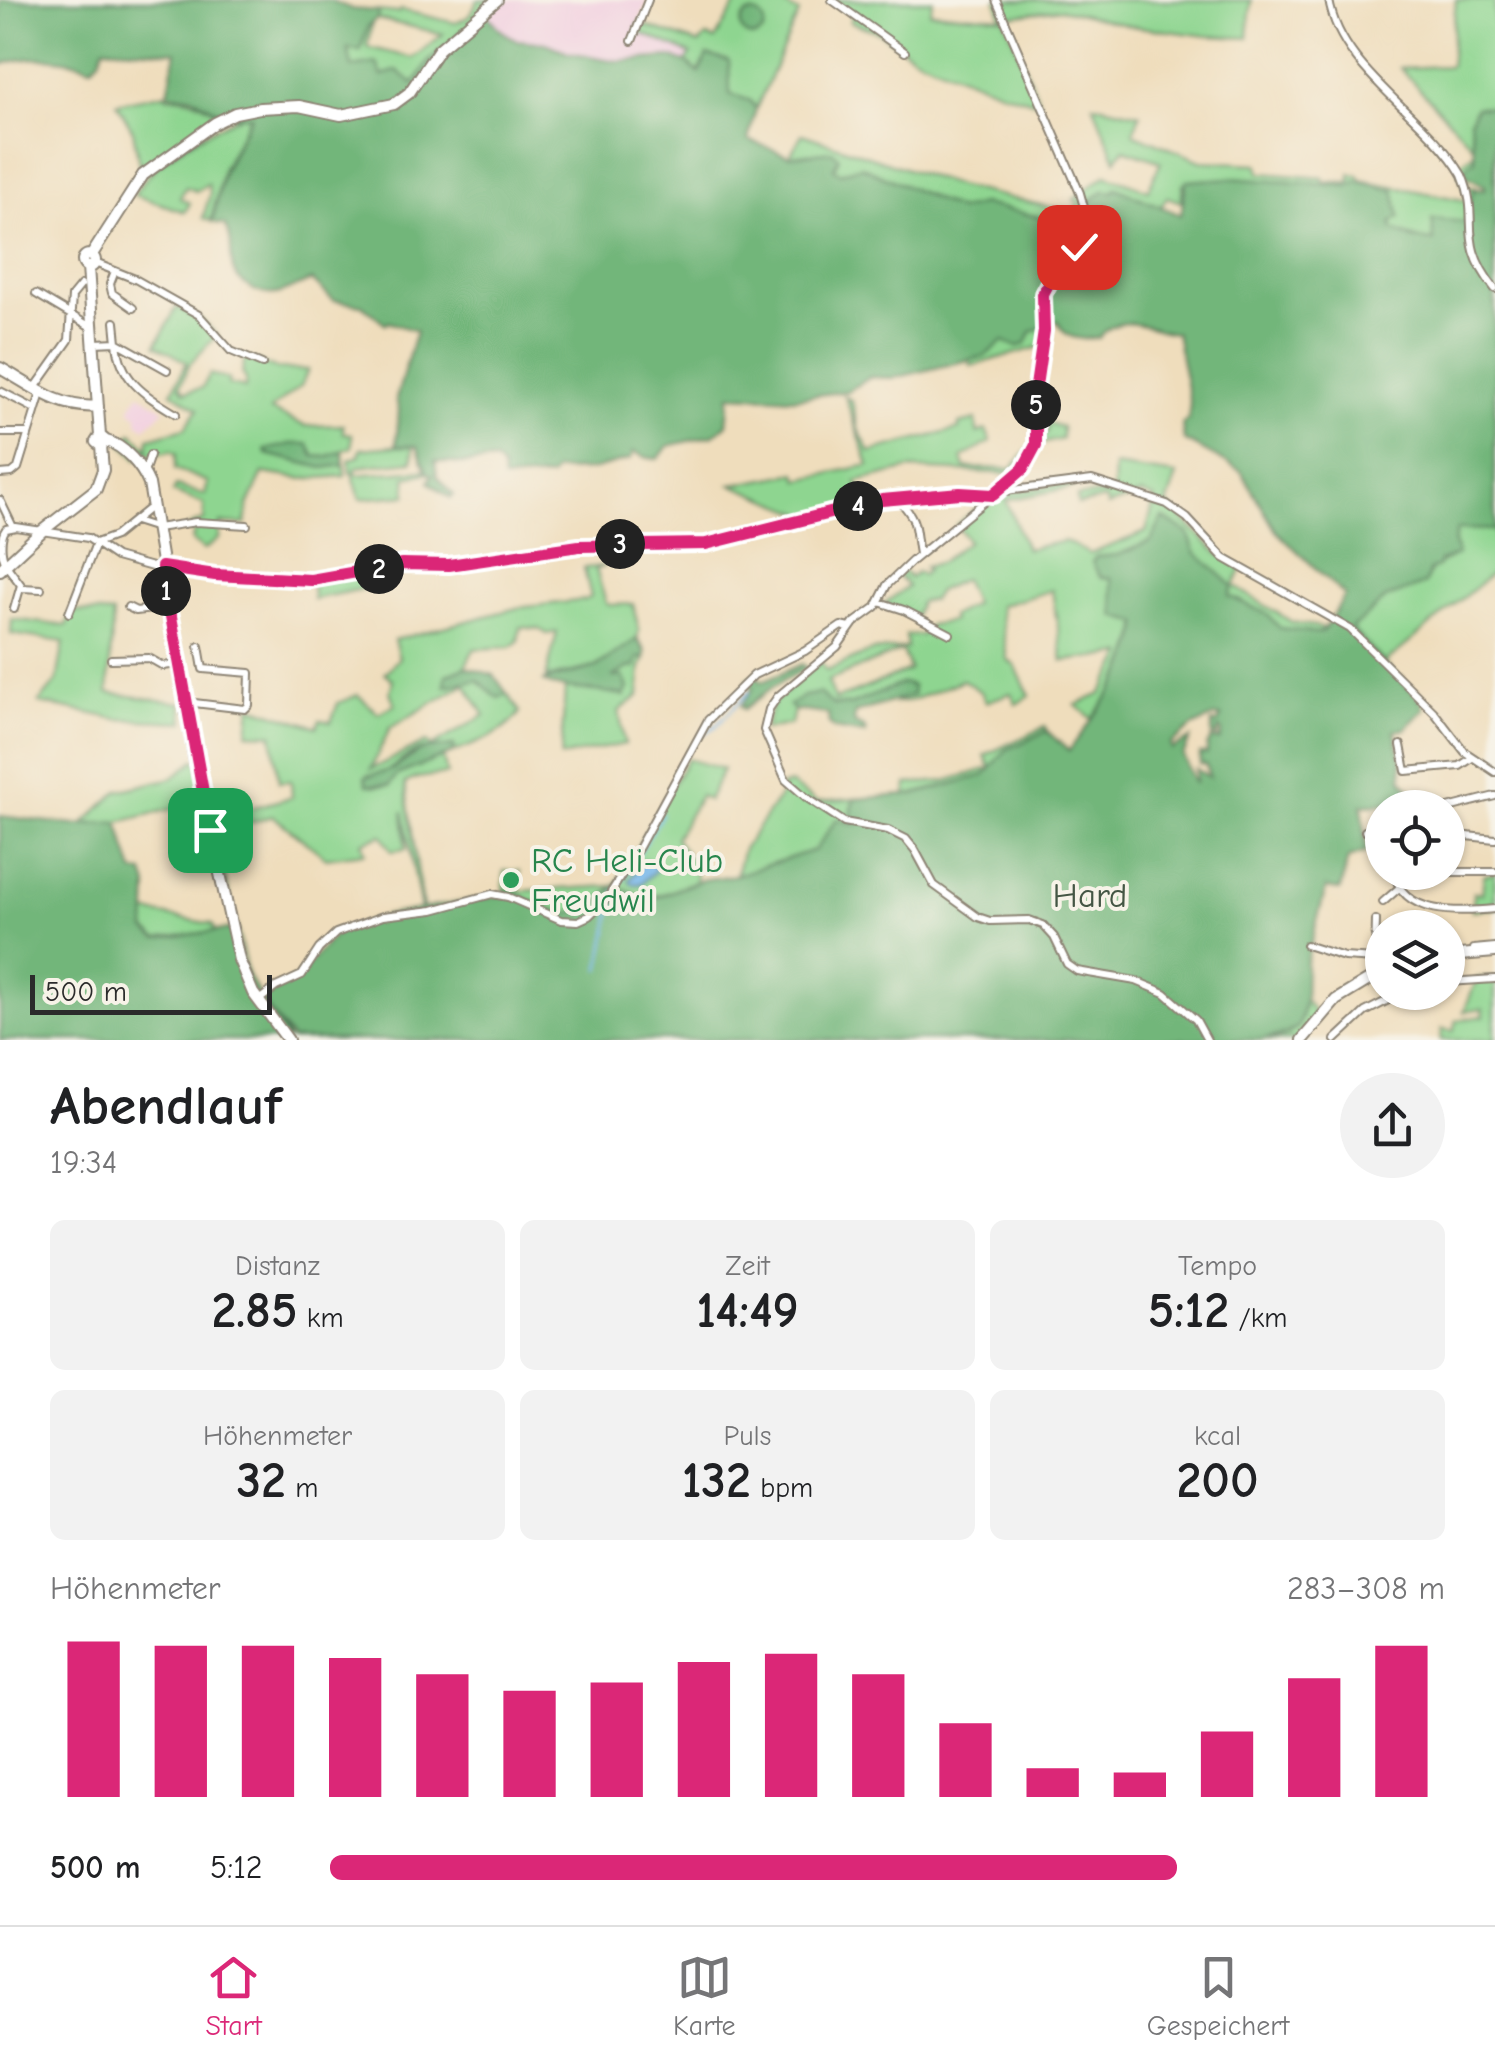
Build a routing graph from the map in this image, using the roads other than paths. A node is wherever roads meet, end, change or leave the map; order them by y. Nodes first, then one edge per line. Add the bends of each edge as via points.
1 (497, 0) edge
2 (648, 0) edge
3 (832, 0) edge
4 (996, 0) edge
5 (1329, 0) edge
6 (632, 41) dead end
7 (905, 52) dead end
8 (91, 262) junction
9 (114, 271) junction
10 (81, 285) dead end
11 (1495, 289) edge
12 (36, 294) dead end
13 (133, 308) dead end
14 (71, 315) junction
15 (115, 322) dead end
16 (92, 327) junction
17 (117, 342) junction
18 (94, 343) junction
19 (262, 364) dead end
20 (0, 368) edge
21 (166, 370) dead end
22 (0, 390) edge
23 (38, 390) junction
24 (98, 406) junction
25 (35, 409) junction
26 (176, 414) dead end
27 (0, 433) edge
28 (27, 433) junction
29 (103, 441) junction
30 (150, 455) dead end
31 (144, 473) junction
32 (0, 474) edge
33 (995, 493) junction
34 (912, 499) junction
35 (0, 500) edge
36 (899, 500) junction
37 (150, 507) junction
38 (909, 509) junction
39 (134, 520) junction
40 (247, 525) dead end
41 (13, 527) junction
42 (153, 527) junction
43 (42, 531) junction
44 (0, 537) edge
45 (96, 543) junction
46 (920, 554) junction
47 (4, 566) edge
48 (162, 567) junction
49 (22, 588) junction
50 (41, 589) dead end
51 (879, 602) junction
52 (169, 606) junction
53 (128, 607) dead end
54 (14, 609) dead end
55 (69, 613) dead end
56 (850, 628) junction
57 (950, 634) dead end
58 (199, 646) dead end
59 (111, 659) dead end
60 (178, 664) junction
61 (185, 702) junction
62 (1401, 745) dead end
63 (1472, 758) junction
64 (1495, 772) edge
65 (1495, 796) edge
66 (1465, 804) edge
67 (1465, 836) edge
68 (1495, 839) edge
69 (1465, 872) edge
70 (1495, 872) edge
71 (1397, 890) edge
72 (1402, 890) edge
73 (1383, 902) dead end
74 (1495, 909) edge
75 (1306, 945) dead end
76 (1495, 949) edge
77 (1465, 952) edge
78 (1365, 962) edge
79 (1365, 977) edge
80 (1495, 979) edge
81 (1465, 981) edge
82 (258, 1001) junction
83 (1369, 1010) edge
84 (288, 1040) edge
85 (1207, 1040) edge
86 (1302, 1040) edge
87 (1336, 1040) edge

1 - 8 main road via 438,49 394,104 341,116 288,106 225,118 143,175
2 - 6 street
3 - 7 street
4 - 33 street via 1087,226 1045,288 1036,445 1023,469
5 - 11 street via 1348,47 1457,166 1468,194 1472,253
8 - 9 street
8 - 16 main road
9 - 13 street via 112,293
9 - 19 street via 199,315 231,351
10 - 14 street via 72,296
12 - 14 street
14 - 16 street
14 - 23 street via 69,340
15 - 17 street
16 - 18 main road
17 - 18 street
17 - 21 street
17 - 26 street via 131,383
18 - 24 main road
20 - 23 main road
22 - 25 street
23 - 24 main road via 69,405
23 - 25 street
24 - 29 main road
25 - 28 street
27 - 28 street
28 - 32 street via 16,471
29 - 31 main road via 116,444
29 - 43 main road via 99,485
30 - 31 street
31 - 37 main road
33 - 34 street
33 - 46 street
33 - 63 street via 1092,480 1167,504 1224,558 1350,629
34 - 36 street
34 - 38 street
35 - 41 street
36 - 38 street
36 - 48 street via 719,542 579,546 311,580
37 - 39 street
37 - 42 main road
38 - 46 street
39 - 42 street
39 - 45 street
40 - 42 street
41 - 43 street
41 - 44 street
42 - 48 main road
43 - 45 street
43 - 47 main road
44 - 47 street
45 - 48 street via 121,559
45 - 55 street
46 - 51 street
47 - 49 street
48 - 52 main road
49 - 50 street
49 - 54 street
51 - 56 street
51 - 57 street
52 - 53 street
52 - 60 main road
56 - 82 street via 841,626 754,675 708,720 647,835 589,916 565,921 496,894 382,916 336,933 302,976
56 - 85 street via 767,714 766,736 790,784 844,822 906,839 934,884 978,918 1039,923 1077,972 1165,993
58 - 61 street via 204,670 250,673 249,704 245,709
59 - 60 street
60 - 61 main road
61 - 82 main road via 239,960
62 - 63 street via 1406,771 1460,766
63 - 64 street
65 - 66 street
67 - 68 street
69 - 70 street
71 - 73 street
72 - 74 street via 1442,911
75 - 78 street
76 - 77 main road
79 - 86 main road
80 - 81 street
82 - 84 main road
83 - 87 street

